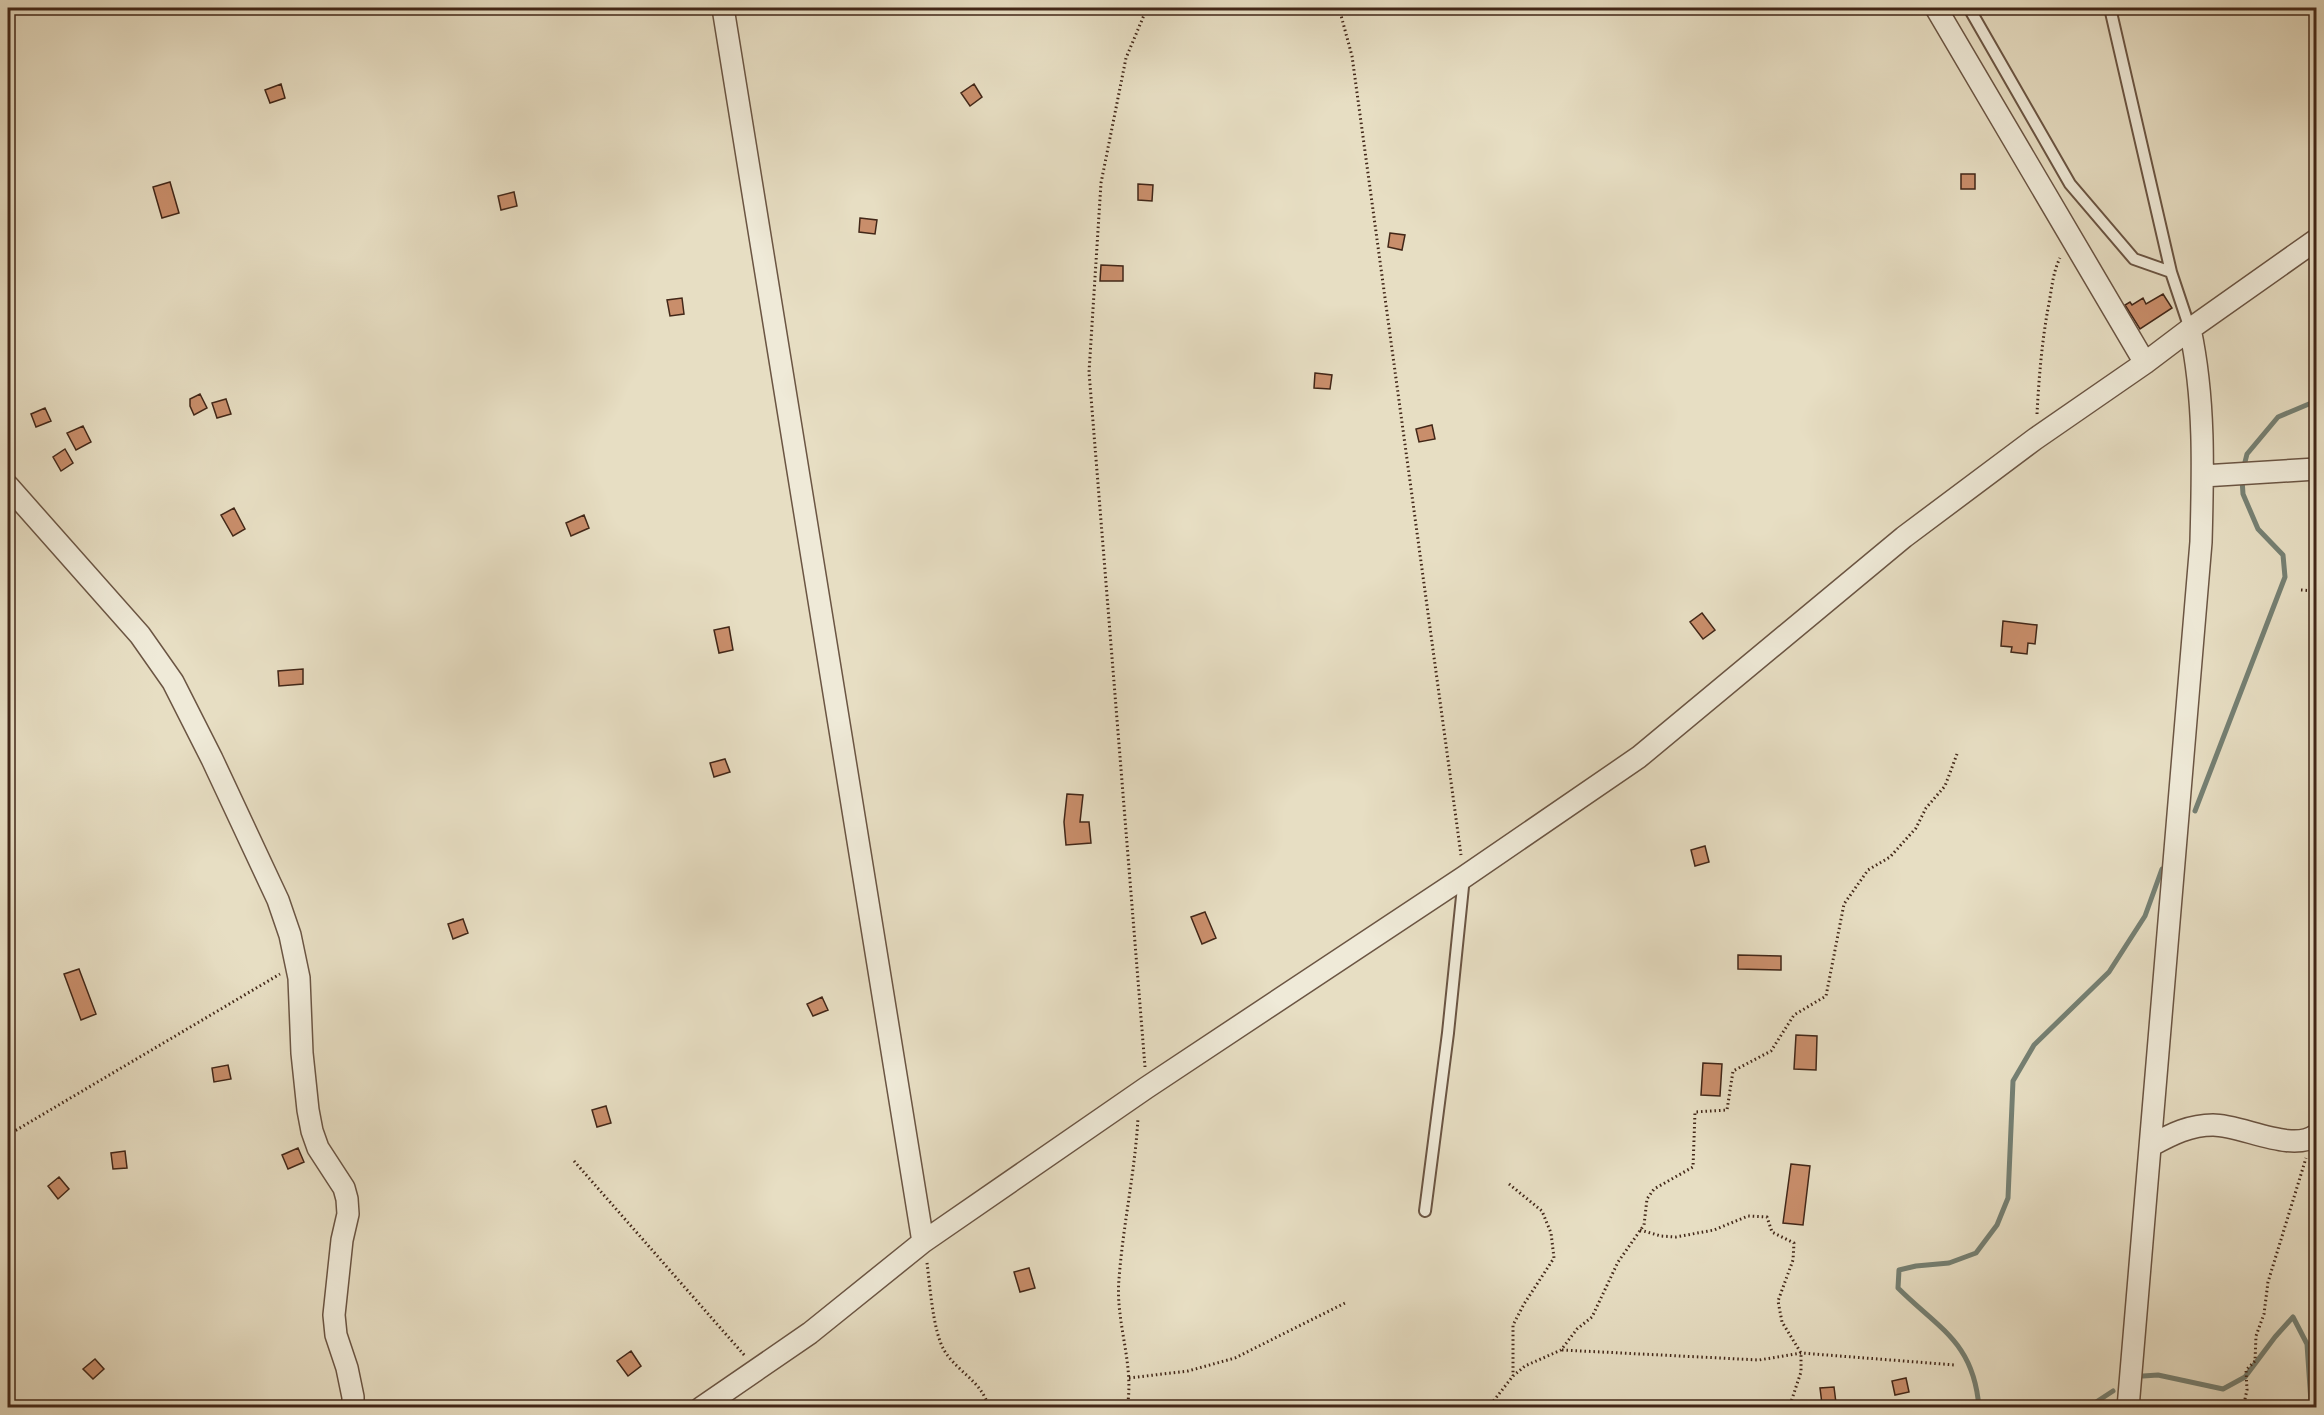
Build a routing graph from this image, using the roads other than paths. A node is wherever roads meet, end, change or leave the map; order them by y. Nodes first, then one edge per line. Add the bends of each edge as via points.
1 (723, 8) edge
2 (1936, 8) edge
3 (1969, 8) edge
4 (2110, 8) edge
5 (2316, 240) edge
6 (2171, 272) junction
7 (2190, 329) junction
8 (2145, 363) junction
9 (2316, 469) edge
10 (2203, 476) junction
11 (8, 486) edge
12 (1464, 877) junction
13 (2314, 1137) edge
14 (2152, 1145) junction
15 (1425, 1211) dead end
16 (923, 1242) junction
17 (353, 1407) edge
18 (701, 1407) edge
19 (2128, 1407) edge

1 - 16 street
2 - 8 street
3 - 6 lane via 2070,184 2134,259
4 - 6 lane
5 - 7 street
6 - 7 lane
7 - 8 street
7 - 10 street via 2200,386
8 - 12 street via 1904,537 1639,757
9 - 10 street
10 - 14 street via 2201,542
11 - 17 street via 140,635 173,682 278,900 299,978 304,1084 310,1121 318,1148 347,1198 334,1315
12 - 15 lane
12 - 16 street
13 - 14 street via 2288,1141 2216,1125 2183,1129
14 - 19 street
16 - 18 street via 810,1333

